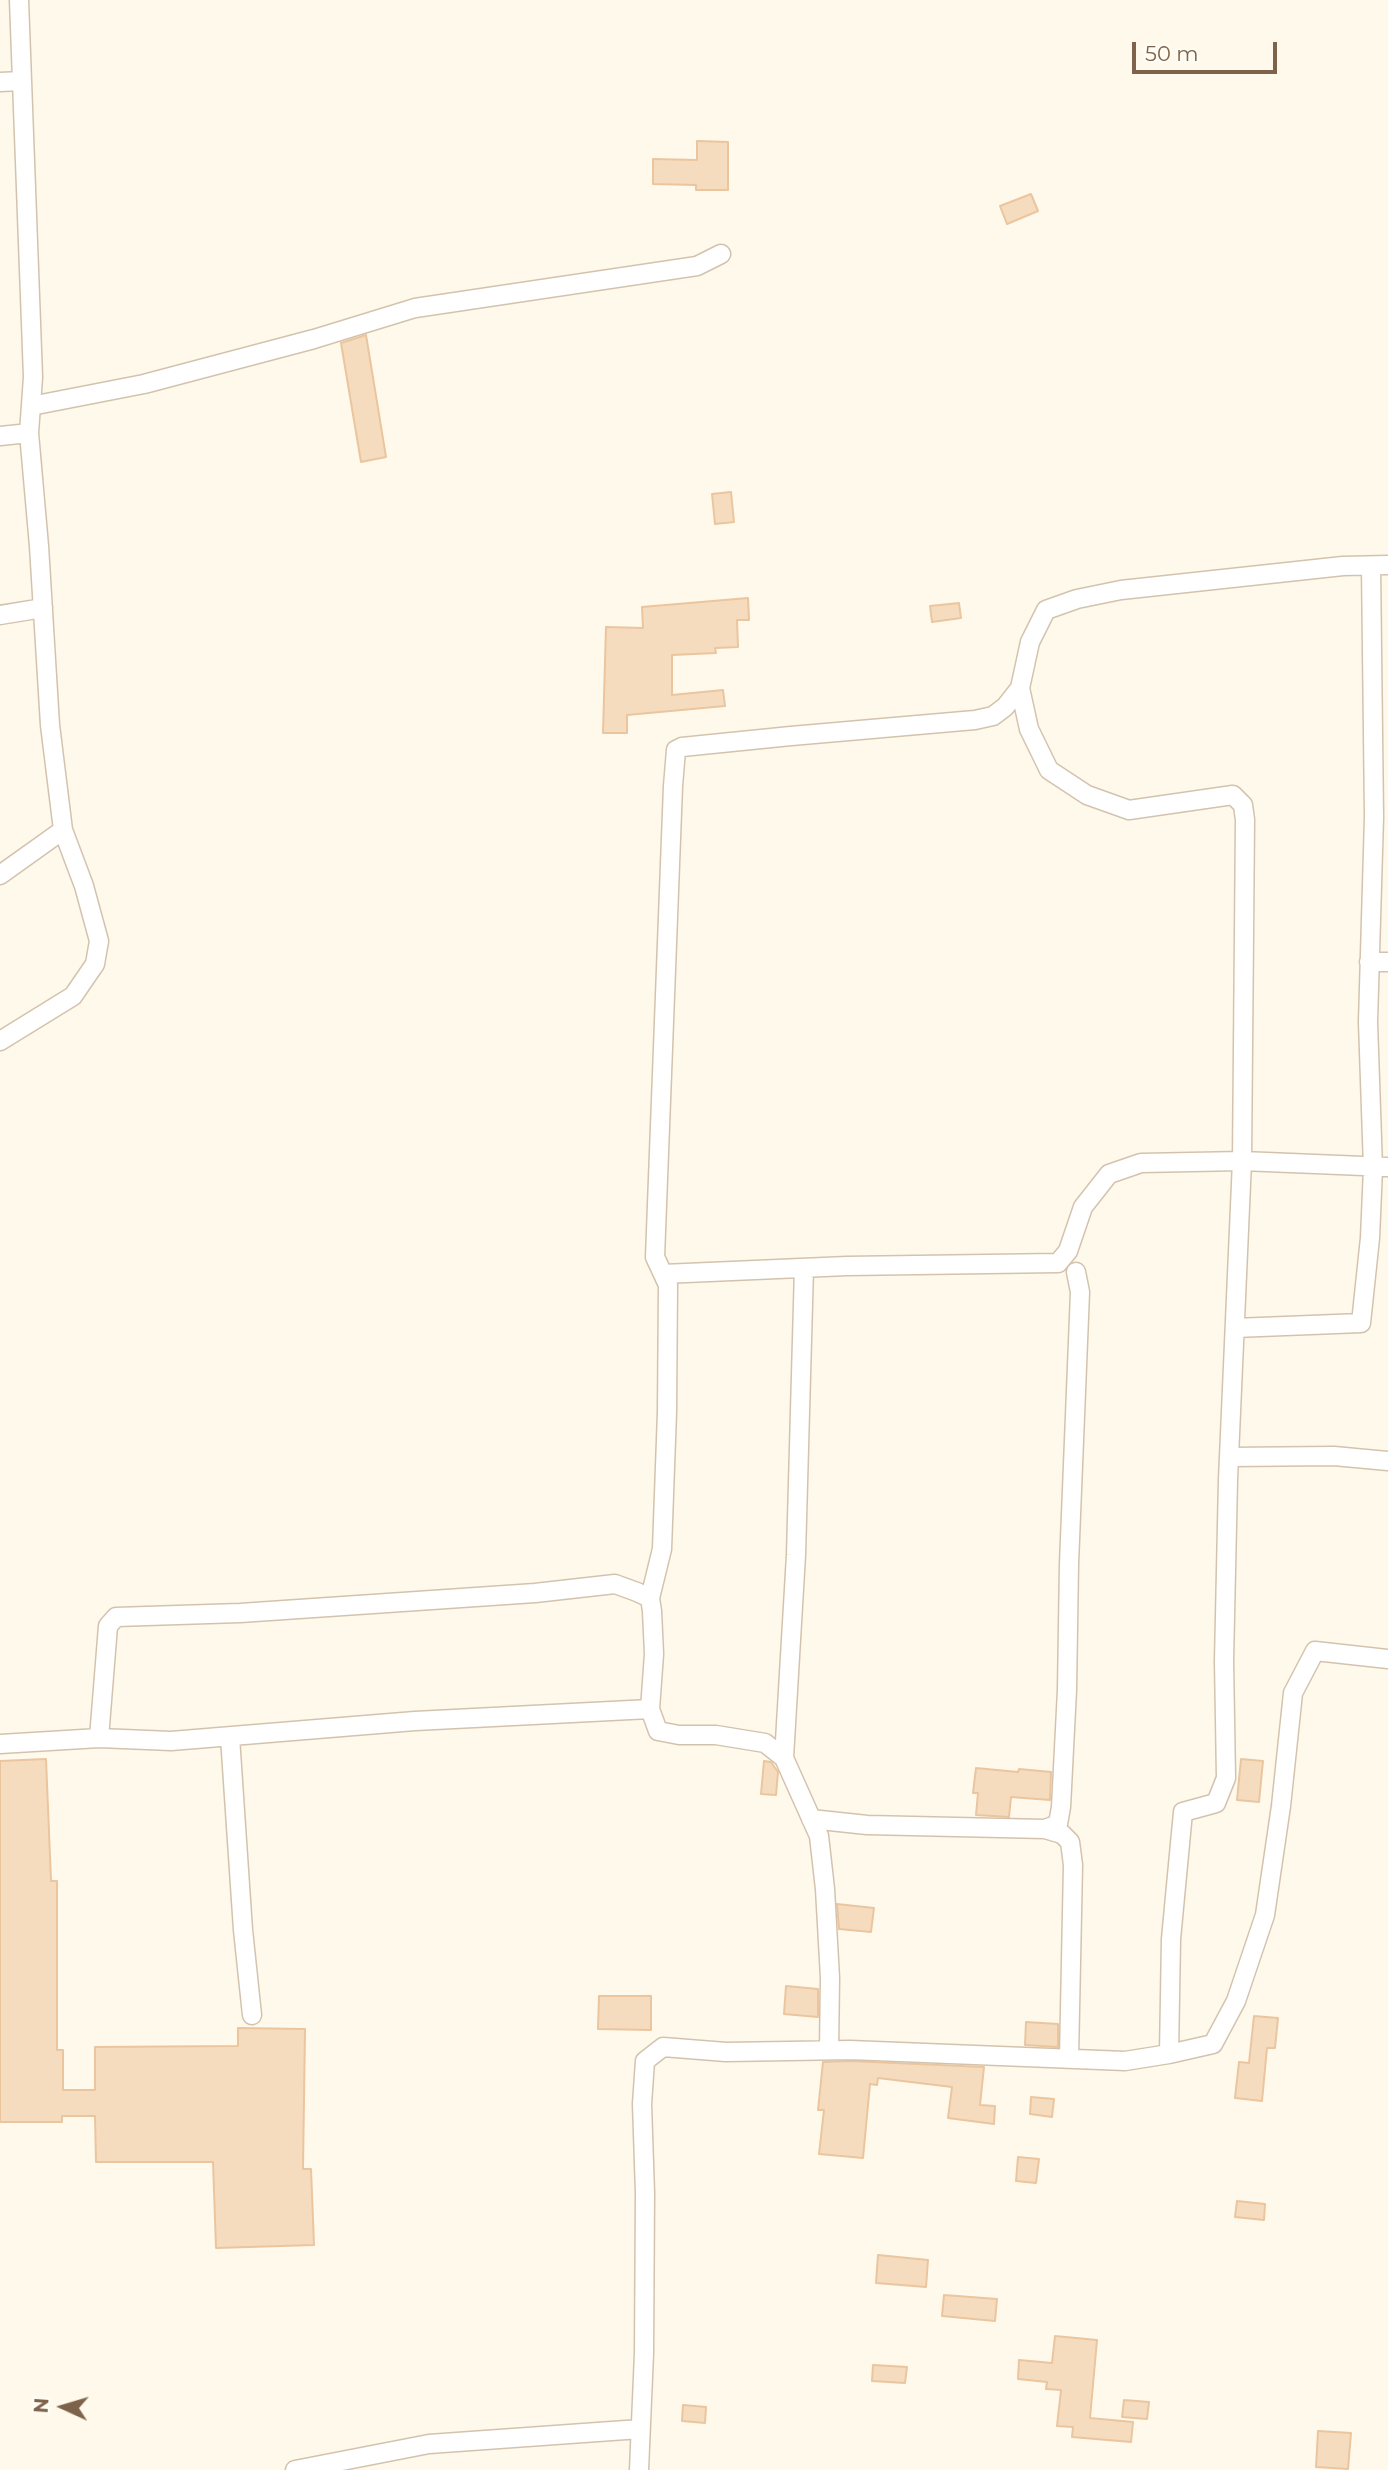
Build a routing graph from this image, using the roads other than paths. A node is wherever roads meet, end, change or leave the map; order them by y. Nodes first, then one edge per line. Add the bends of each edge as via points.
1 (19, 0) edge
2 (22, 81) junction
3 (0, 82) edge
4 (721, 254) dead end
5 (31, 406) junction
6 (29, 433) junction
7 (0, 436) edge
8 (1379, 565) edge
9 (43, 608) junction
10 (0, 615) edge
11 (1020, 688) junction
12 (63, 830) junction
13 (0, 876) edge
14 (1369, 962) junction
15 (1388, 962) edge
16 (0, 1041) edge
17 (1242, 1161) junction
18 (1380, 1168) edge
19 (804, 1268) junction
20 (1076, 1272) dead end
21 (663, 1274) junction
22 (1235, 1328) junction
23 (1230, 1457) junction
24 (1388, 1461) edge
25 (650, 1598) junction
26 (1388, 1659) edge
27 (650, 1709) junction
28 (230, 1737) junction
29 (99, 1738) junction
30 (0, 1744) edge
31 (783, 1758) junction
32 (811, 1819) junction
33 (1045, 1829) junction
34 (252, 2015) dead end
35 (829, 2050) junction
36 (1168, 2054) junction
37 (1069, 2058) junction
38 (640, 2430) junction
39 (295, 2470) edge
40 (639, 2470) edge

1 - 2 street
2 - 3 street
2 - 5 street
4 - 5 street via 697,265 415,308 145,384
5 - 6 street
6 - 7 street
6 - 9 street
8 - 11 street via 1121,590 1077,599 1046,610 1030,642
8 - 14 street
9 - 10 street
9 - 12 street via 50,725
11 - 17 street via 1030,729 1049,770 1087,795 1129,810 1233,795 1243,805
11 - 21 street via 1005,707 975,720 677,750 655,1257
12 - 13 street
12 - 16 street via 99,941 95,964 73,996
14 - 15 street
14 - 18 street via 1367,1022
17 - 18 street
17 - 19 street via 1141,1163 1109,1174 1083,1207 1068,1251 1058,1263
17 - 22 street
18 - 22 street via 1361,1323
19 - 21 street
19 - 31 street via 796,1555
20 - 33 street via 1080,1306 1061,1807 1058,1824
21 - 25 street via 668,1298 662,1549
22 - 23 street
23 - 24 street via 1334,1456
23 - 36 street via 1226,1778 1216,1803 1183,1812 1171,1939
25 - 27 street via 654,1654
25 - 29 street via 615,1584 240,1613 116,1617 108,1626
26 - 36 street via 1315,1651 1293,1693 1265,1914 1236,2001 1213,2044
27 - 28 street via 415,1721
27 - 31 street via 658,1731 765,1744
28 - 29 street via 171,1741
28 - 34 street
29 - 30 street
31 - 32 street
32 - 33 street via 867,1825
32 - 35 street via 819,1836 825,1889
33 - 37 street via 1070,1842 1073,1865
35 - 37 street
35 - 38 street via 726,2052 663,2047 645,2062
36 - 37 street via 1125,2061
38 - 39 street via 429,2444
38 - 40 street

